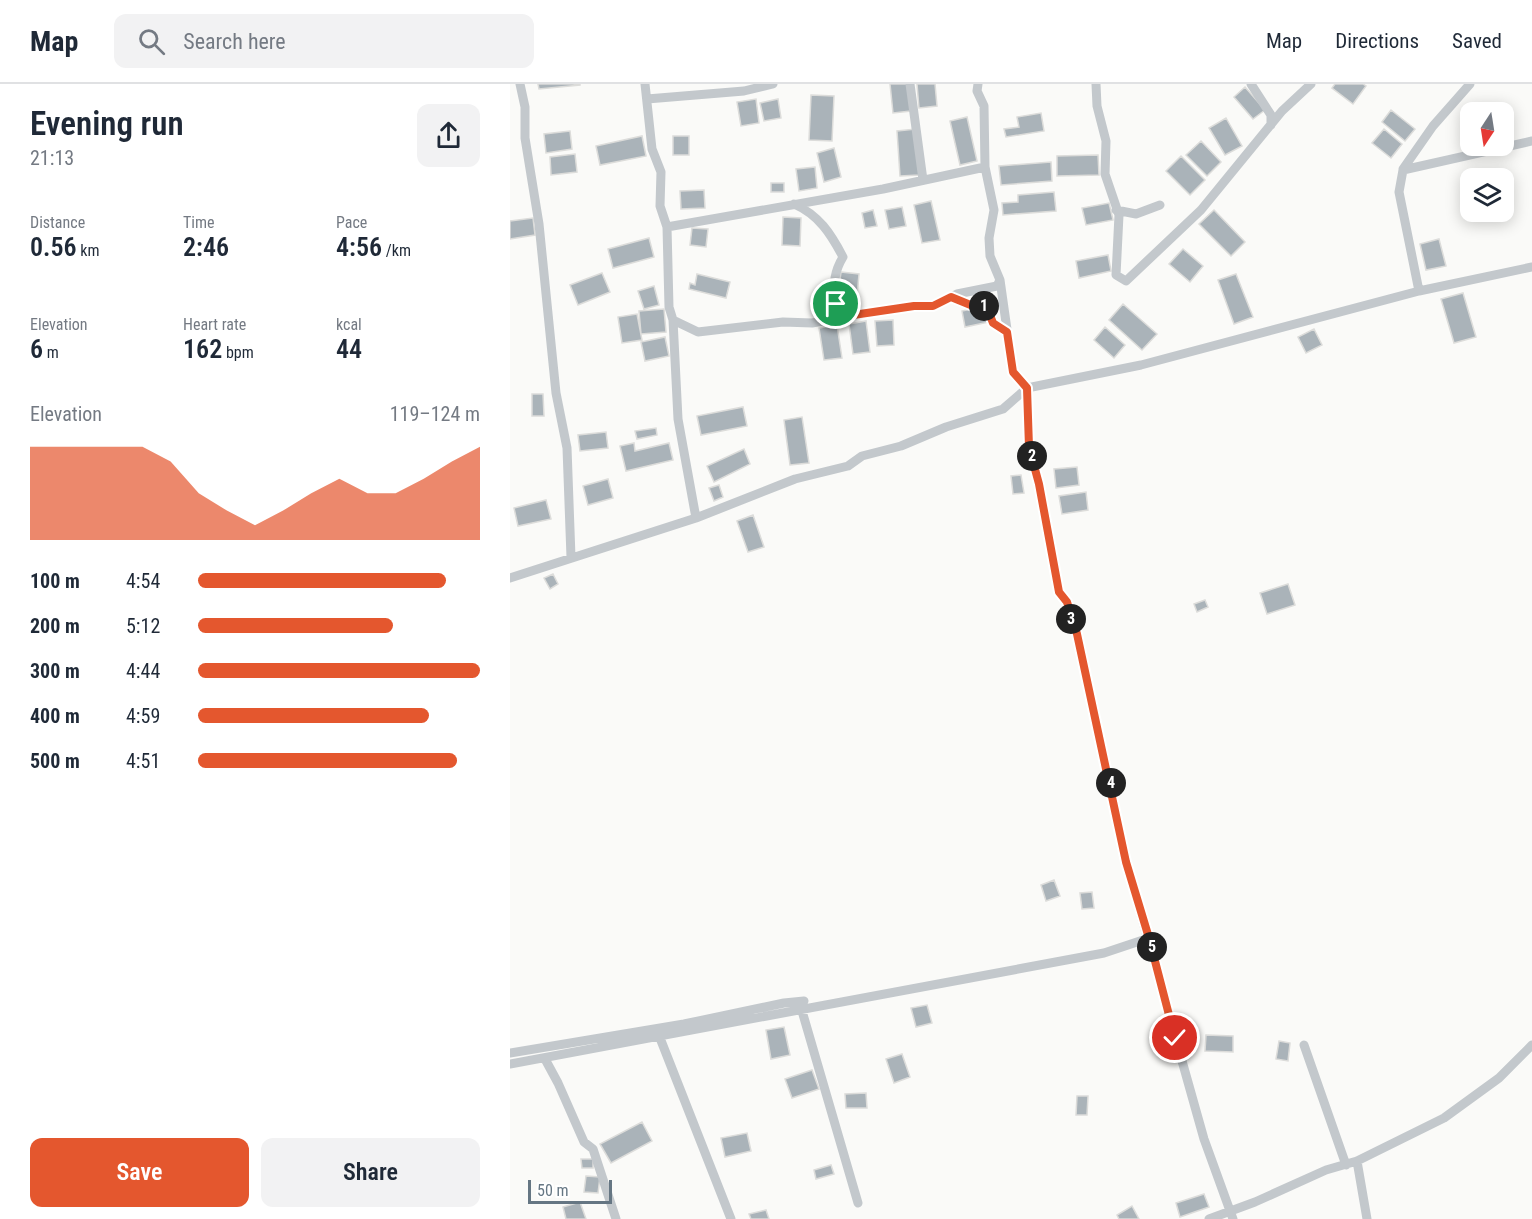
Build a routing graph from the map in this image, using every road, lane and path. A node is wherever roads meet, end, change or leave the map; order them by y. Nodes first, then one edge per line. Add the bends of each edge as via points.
1 (520, 84) edge
2 (645, 84) edge
3 (773, 84) edge
4 (910, 84) edge
5 (978, 84) edge
6 (1096, 84) edge
7 (1251, 84) edge
8 (1311, 84) edge
9 (1470, 84) edge
10 (647, 99) junction
11 (1271, 125) junction
12 (1532, 141) edge
13 (985, 167) junction
14 (1403, 170) junction
15 (924, 180) junction
16 (794, 204) junction
17 (1160, 205) dead end
18 (1116, 210) junction
19 (667, 227) junction
20 (1532, 267) edge
21 (1000, 280) junction
22 (1419, 291) junction
23 (951, 297) junction
24 (833, 318) junction
25 (674, 320) junction
26 (1007, 332) junction
27 (1027, 388) junction
28 (696, 518) junction
29 (571, 557) junction
30 (510, 578) edge
31 (1149, 938) junction
32 (803, 1006) junction
33 (660, 1038) junction
34 (1304, 1045) dead end
35 (1532, 1045) edge
36 (542, 1048) junction
37 (510, 1053) edge
38 (545, 1059) junction
39 (510, 1064) edge
40 (575, 1109) dead end
41 (1357, 1161) junction
42 (1346, 1165) junction
43 (858, 1203) dead end
44 (1231, 1215) edge
45 (616, 1219) edge
46 (731, 1219) edge
47 (1209, 1219) edge
48 (1367, 1219) edge

1 - 29 street via 556,393 567,448
2 - 10 street
3 - 10 street via 744,91
4 - 15 street
5 - 13 street via 984,106
6 - 18 street via 1106,141 1105,174
7 - 11 street via 1271,115
8 - 11 street
9 - 14 street via 1433,126
10 - 19 street via 652,149 661,172 660,206
11 - 18 street via 1201,210 1126,281 1116,275 1114,266 1119,215
12 - 14 street
13 - 15 street
13 - 21 street via 994,210 990,256
14 - 22 street via 1399,192
15 - 16 street
16 - 19 street
16 - 24 street via 808,210 830,231 843,257 833,277
17 - 18 street via 1136,214
19 - 25 street via 669,307
20 - 22 street
21 - 23 street via 997,286
21 - 26 street
22 - 27 street via 1183,355
23 - 24 street via 933,306
23 - 26 street via 973,306 986,305 993,323
24 - 25 street via 698,332
25 - 28 street via 678,419
26 - 27 street via 1013,372
27 - 28 street via 1003,409 862,456 848,466 795,479
27 - 31 street via 1029,447 1059,592 1067,602 1077,634 1126,862
28 - 29 street
29 - 30 street
31 - 32 street via 1104,953
31 - 44 street via 1204,1139
32 - 33 street
32 - 36 street
32 - 43 street
33 - 38 street
33 - 46 street
34 - 42 street
35 - 41 street via 1499,1078 1444,1118
36 - 37 street
36 - 40 street
38 - 39 street
38 - 45 street via 579,1133 593,1149
41 - 42 street
41 - 48 street
42 - 44 street via 1326,1170
44 - 47 street

